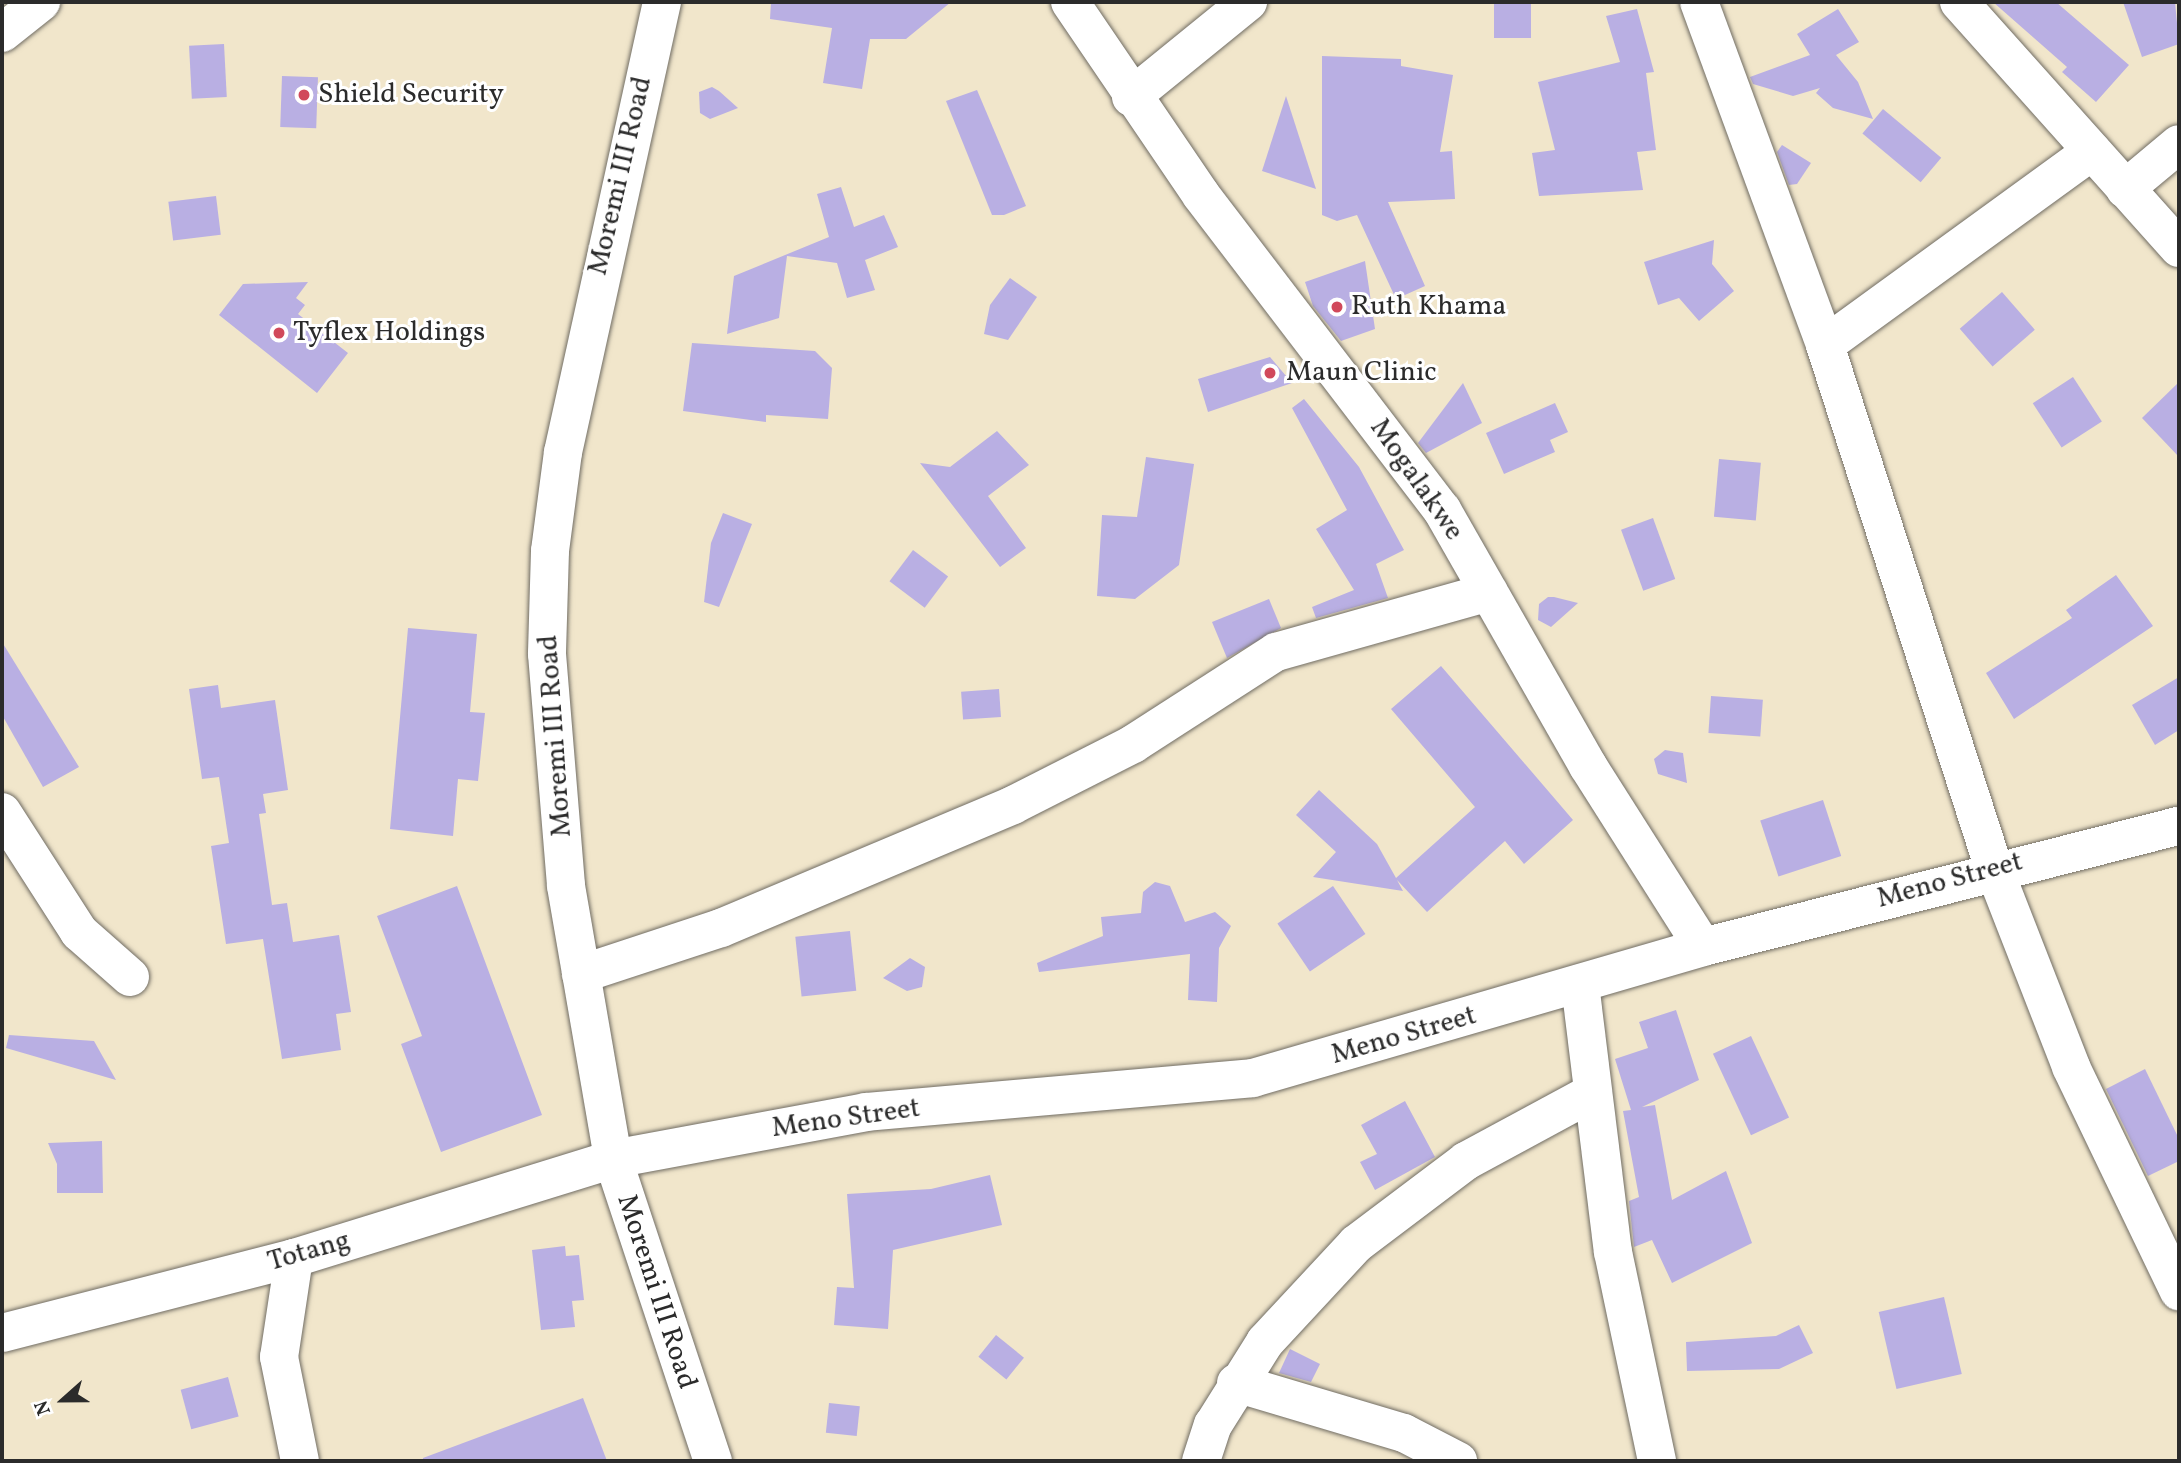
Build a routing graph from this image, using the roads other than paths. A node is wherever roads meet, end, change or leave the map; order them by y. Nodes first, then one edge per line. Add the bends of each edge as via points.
1 (40, 2) edge
2 (662, 2) edge
3 (1070, 2) edge
4 (1248, 2) edge
5 (1699, 2) edge
6 (1959, 2) edge
7 (2, 33) edge
8 (1131, 97) junction
9 (2179, 144) edge
10 (2092, 151) junction
11 (2125, 189) junction
12 (2179, 248) edge
13 (1825, 345) junction
14 (1489, 592) junction
15 (2, 812) edge
16 (2179, 826) edge
17 (1993, 869) junction
18 (1703, 947) junction
19 (581, 974) junction
20 (130, 976) dead end
21 (1580, 985) junction
22 (1590, 1094) junction
23 (614, 1159) junction
24 (294, 1258) junction
25 (2179, 1290) edge
26 (2, 1333) edge
27 (1236, 1383) junction
28 (300, 1461) edge
29 (713, 1461) edge
30 (1201, 1461) edge
31 (1458, 1461) edge
32 (1657, 1461) edge

1 - 7 street
2 - 19 street, Moremi III Road via 602,253 550,551 547,654 566,886
3 - 8 street, Mogalakwe
4 - 8 street
5 - 13 street
6 - 10 street
8 - 14 street, Mogalakwe via 1442,510
9 - 11 street
10 - 11 street
10 - 13 street
11 - 12 street
13 - 17 street
14 - 18 street, Mogalakwe
14 - 19 street via 1276,652 1133,744 1013,805 720,928
15 - 20 street via 79,932
16 - 17 street, Meno Street
17 - 18 street, Meno Street
17 - 25 street via 2071,1067
18 - 21 street, Meno Street
19 - 23 street, Moremi III Road
21 - 22 street
21 - 23 street, Meno Street via 1253,1078 866,1112
22 - 27 street via 1466,1161 1356,1244
22 - 32 street via 1613,1252
23 - 24 street, Totang
23 - 29 street, Moremi III Road
24 - 26 street, Totang
24 - 28 street via 279,1357
27 - 30 street
27 - 31 street via 1404,1433

